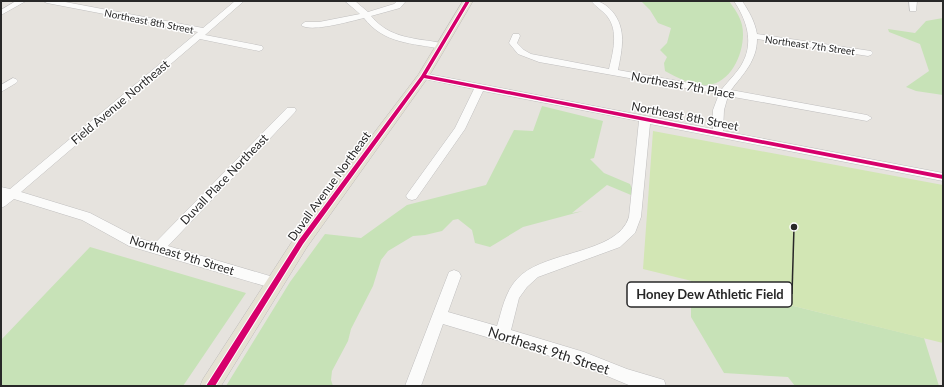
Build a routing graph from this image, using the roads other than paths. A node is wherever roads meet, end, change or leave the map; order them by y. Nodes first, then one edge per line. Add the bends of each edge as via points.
1 (22, 1) edge
2 (47, 1) edge
3 (240, 1) edge
4 (349, 1) edge
5 (402, 1) edge
6 (468, 1) edge
7 (595, 1) edge
8 (738, 1) edge
9 (1, 13) edge
10 (367, 15) junction
11 (305, 25) dead end
12 (201, 34) junction
13 (516, 36) dead end
14 (753, 36) junction
15 (442, 46) junction
16 (259, 48) dead end
17 (868, 53) dead end
18 (612, 73) junction
19 (423, 76) junction
20 (13, 81) dead end
21 (480, 87) junction
22 (1, 89) edge
23 (725, 92) junction
24 (291, 110) dead end
25 (867, 118) dead end
26 (645, 119) junction
27 (718, 134) junction
28 (943, 177) edge
29 (6, 192) edge
30 (412, 196) dead end
31 (1, 203) edge
32 (158, 248) junction
33 (454, 276) dead end
34 (275, 283) junction
35 (439, 316) junction
36 (502, 334) junction
37 (210, 386) edge
38 (413, 386) edge
39 (658, 386) edge

1 - 9 street
2 - 12 street, Northeast 8th Street
3 - 12 street, Field Avenue Northeast
4 - 10 street
5 - 10 street via 397,6
6 - 15 main road, Duvall Avenue Northeast
7 - 18 street via 606,10 618,28 619,37
8 - 14 street via 750,20
10 - 11 street via 318,25
10 - 15 street via 376,28 385,33
12 - 16 street, Northeast 8th Street
12 - 29 street, Field Avenue Northeast
13 - 18 street, Northeast 7th Place via 513,43 516,49 525,55
14 - 17 street, Northeast 7th Street
14 - 23 street via 748,62
15 - 19 main road, Duvall Avenue Northeast
18 - 23 street, Northeast 7th Place
19 - 21 street, Northeast 8th Street
19 - 34 main road, Duvall Avenue Northeast via 325,208
20 - 22 street
21 - 26 street, Northeast 8th Street
21 - 30 street via 460,129
23 - 25 street, Northeast 7th Place
23 - 27 street via 719,104
24 - 32 street, Duvall Place Northeast
26 - 27 street, Northeast 8th Street
26 - 36 street via 635,217 631,229 615,243 533,273 513,296
27 - 28 street, Northeast 8th Street
29 - 31 street, Field Avenue Northeast
29 - 32 street, Northeast 9th Street via 86,216 134,242
32 - 34 street, Northeast 9th Street
33 - 35 street
34 - 37 main road, Duvall Avenue Northeast
35 - 36 street, Northeast 9th Street
35 - 38 street
36 - 39 street, Northeast 9th Street via 584,359 627,377

